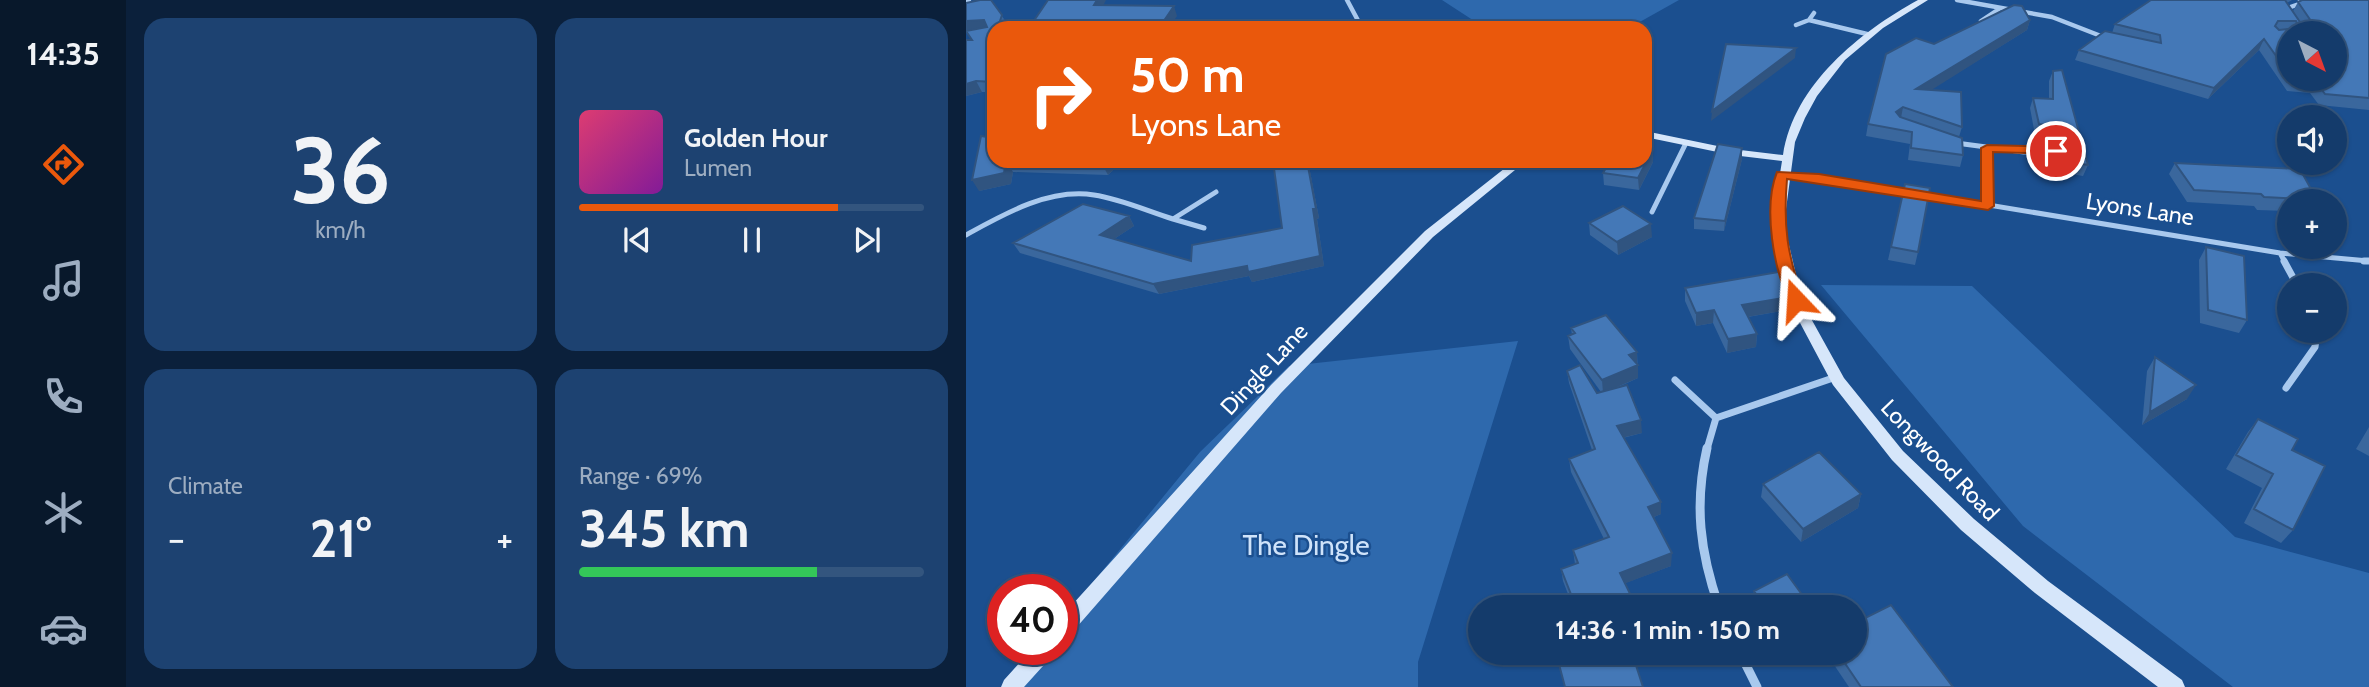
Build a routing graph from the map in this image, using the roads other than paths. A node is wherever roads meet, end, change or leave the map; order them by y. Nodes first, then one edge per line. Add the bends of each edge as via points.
1 (1348, 0) edge
2 (1924, 0) edge
3 (1957, 0) edge
4 (2300, 0) edge
5 (1998, 9) junction
6 (1814, 13) dead end
7 (2290, 17) edge
8 (1809, 20) junction
9 (1358, 21) edge
10 (1980, 21) edge
11 (1796, 25) dead end
12 (1867, 34) junction
13 (2117, 41) edge
14 (1652, 136) edge
15 (1944, 138) edge
16 (1686, 143) junction
17 (1987, 148) junction
18 (2056, 151) edge
19 (1783, 166) junction
20 (1512, 168) edge
21 (1216, 191) dead end
22 (1988, 206) junction
23 (1652, 212) dead end
24 (1173, 219) junction
25 (1204, 228) dead end
26 (966, 235) edge
27 (2277, 253) edge
28 (2347, 259) edge
29 (2369, 261) edge
30 (2316, 343) edge
31 (1836, 377) junction
32 (1675, 380) dead end
33 (2286, 388) dead end
34 (1717, 418) junction
35 (1714, 595) edge
36 (1078, 612) edge
37 (1031, 665) edge
38 (1746, 665) edge
39 (1011, 687) edge
40 (1757, 687) edge
41 (2175, 687) edge

1 - 9 street
2 - 12 street, Longwood Road
3 - 5 street
4 - 7 street via 2302,3 2285,9
5 - 10 street
5 - 13 street via 2052,17
6 - 8 street
8 - 11 street
8 - 12 street
12 - 19 street, Longwood Road via 1814,89 1796,124
14 - 16 street, Lyons Lane
15 - 17 street
16 - 19 street, Lyons Lane
16 - 23 street
17 - 18 street
17 - 22 street
19 - 22 street, Lyons Lane via 1819,177
19 - 31 street, Longwood Road via 1777,219 1783,264 1803,318
20 - 36 street, Dingle Lane via 1429,234 1276,389
21 - 24 street
22 - 27 street, Lyons Lane
24 - 25 street
24 - 26 street via 1086,194 1069,195 1025,205
28 - 29 street, Lyons Lane
30 - 33 street
31 - 34 street
31 - 41 street, Longwood Road via 1883,440 1952,511 2046,593
32 - 34 street
34 - 35 street via 1702,462 1696,511 1702,563
37 - 39 street
38 - 40 street

